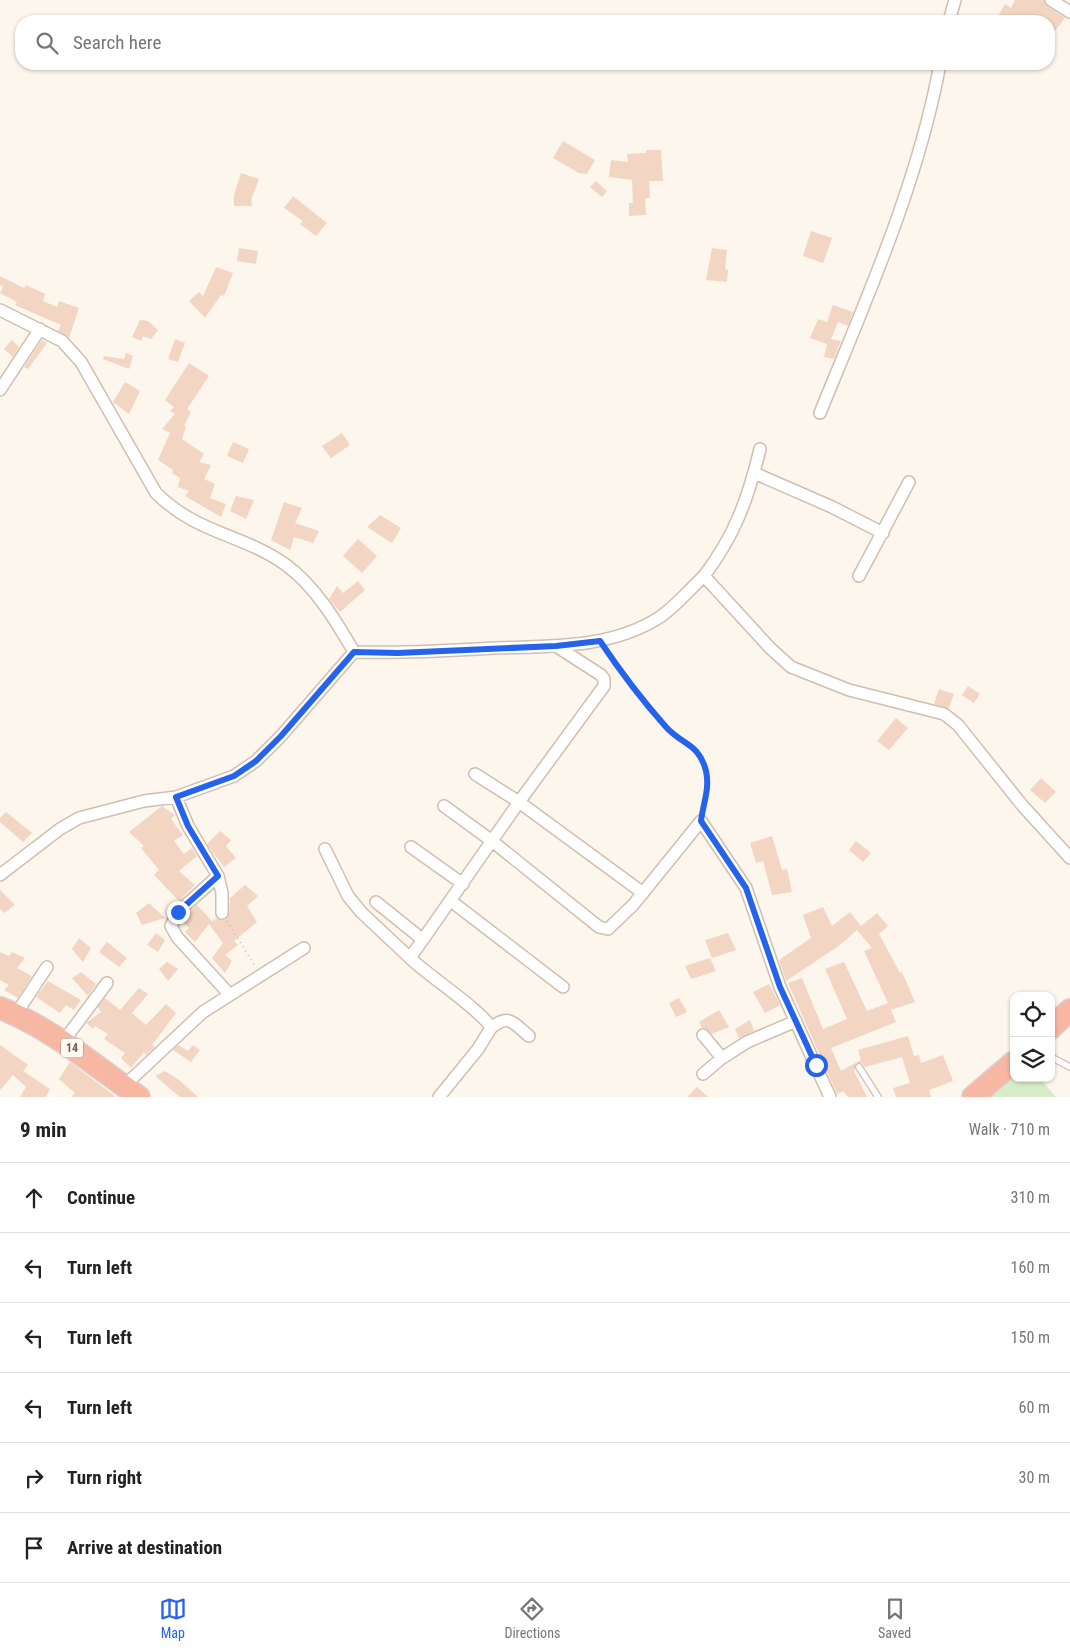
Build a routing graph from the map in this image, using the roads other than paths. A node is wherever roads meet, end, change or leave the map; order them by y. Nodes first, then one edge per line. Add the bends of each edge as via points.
1 (955, 0) edge
2 (1051, 0) edge
3 (1070, 12) edge
4 (951, 15) edge
5 (939, 70) edge
6 (0, 310) edge
7 (40, 329) junction
8 (0, 390) edge
9 (820, 413) dead end
10 (760, 449) dead end
11 (754, 473) junction
12 (909, 482) dead end
13 (883, 533) junction
14 (704, 576) junction
15 (859, 576) dead end
16 (556, 646) junction
17 (354, 652) junction
18 (475, 774) dead end
19 (176, 797) junction
20 (519, 802) junction
21 (444, 806) dead end
22 (492, 840) junction
23 (411, 847) dead end
24 (325, 849) dead end
25 (1070, 858) edge
26 (0, 876) edge
27 (218, 876) junction
28 (463, 884) junction
29 (643, 893) junction
30 (451, 901) junction
31 (376, 902) dead end
32 (222, 913) road end
33 (422, 939) junction
34 (304, 948) dead end
35 (410, 958) junction
36 (47, 967) dead end
37 (107, 983) dead end
38 (563, 987) dead end
39 (230, 995) junction
40 (1070, 1010) edge
41 (8, 1011) edge
42 (796, 1021) junction
43 (1055, 1024) edge
44 (491, 1028) junction
45 (703, 1035) dead end
46 (529, 1036) dead end
47 (63, 1042) junction
48 (722, 1058) junction
49 (1055, 1059) edge
50 (1010, 1065) edge
51 (859, 1067) dead end
52 (1070, 1067) edge
53 (703, 1074) dead end
54 (131, 1092) edge
55 (439, 1097) edge
56 (830, 1097) edge
57 (878, 1097) edge
58 (973, 1097) edge

1 - 4 street
2 - 3 street
5 - 9 street via 905,199
6 - 7 street
7 - 8 street
7 - 17 street via 62,341 81,362 156,492 170,507 187,519 253,547 285,565 310,586
10 - 11 street
11 - 13 street
11 - 14 street via 740,516 723,551
12 - 13 street
13 - 15 street
14 - 16 street via 660,617 644,625 600,641
14 - 25 street via 791,667 849,690 944,714 958,725 1022,805
16 - 17 street
16 - 20 street via 601,675 604,683
17 - 19 street via 256,761 234,776
18 - 20 street
19 - 26 street via 144,800 79,818
19 - 27 street via 188,826
20 - 22 street
20 - 29 street
21 - 22 street
22 - 28 street
22 - 29 street via 604,929 613,926
23 - 28 street
24 - 35 street via 348,896
27 - 32 street
27 - 39 street via 178,912 171,926 177,937
28 - 30 street
29 - 42 street via 701,821 746,888 780,987
30 - 33 street
30 - 38 street
31 - 33 street
33 - 35 street
34 - 39 street
35 - 44 street
36 - 41 street
37 - 47 street
39 - 54 street via 188,1024
40 - 43 highway
41 - 47 highway, 14
42 - 48 street via 747,1042
42 - 56 street
44 - 46 street via 502,1020 508,1020
44 - 55 street
45 - 48 street
47 - 54 highway, 14
48 - 53 street
49 - 52 lane
50 - 58 highway
51 - 57 lane

